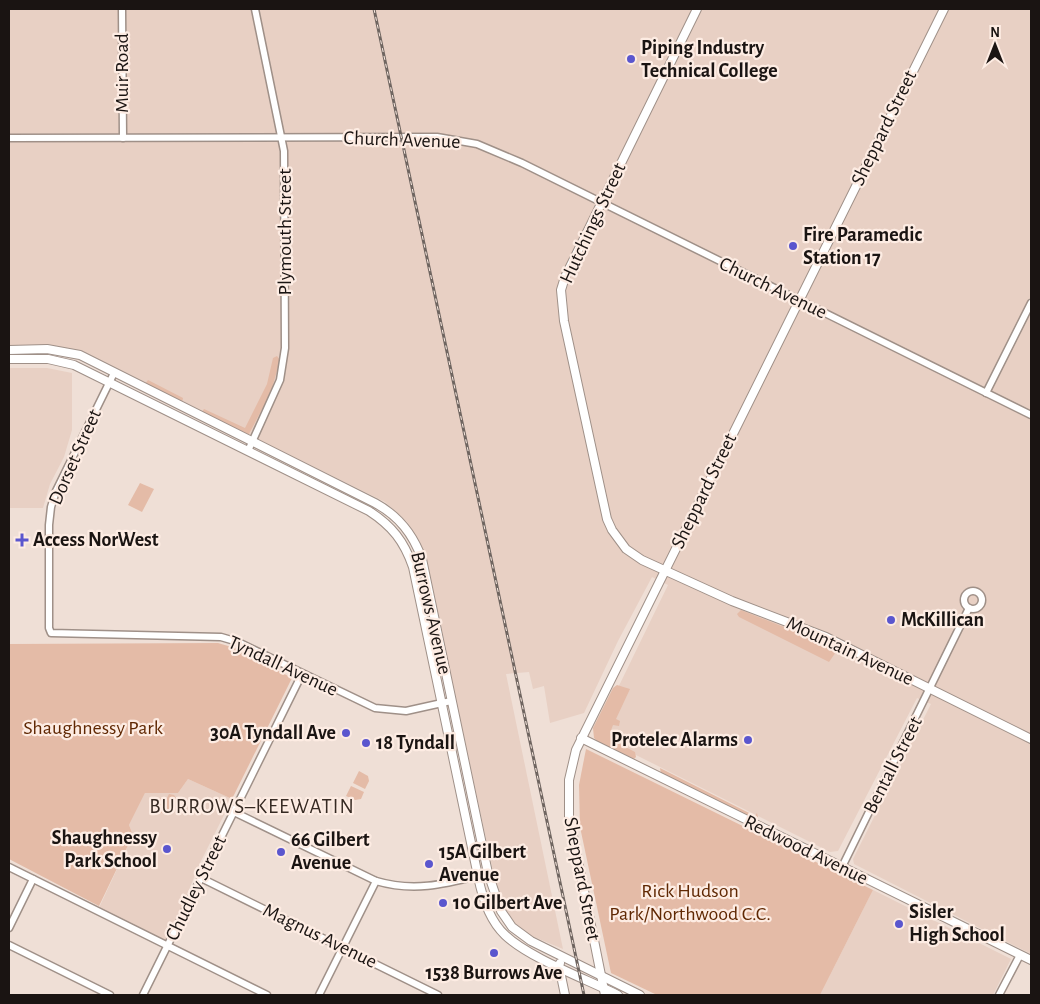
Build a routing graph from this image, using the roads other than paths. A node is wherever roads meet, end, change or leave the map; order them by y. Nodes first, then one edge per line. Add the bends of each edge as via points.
1 (122, 9) edge
2 (254, 9) edge
3 (697, 9) edge
4 (944, 9) edge
5 (9, 138) edge
6 (123, 138) junction
7 (282, 138) junction
8 (601, 202) junction
9 (799, 300) junction
10 (1031, 303) edge
11 (11, 350) edge
12 (11, 359) edge
13 (114, 373) junction
14 (109, 382) junction
15 (986, 393) junction
16 (1031, 415) edge
17 (252, 442) junction
18 (248, 451) junction
19 (666, 571) junction
20 (969, 608) dead end
21 (51, 633) joint
22 (302, 674) junction
23 (931, 689) junction
24 (451, 701) junction
25 (442, 703) junction
26 (581, 738) junction
27 (1031, 739) edge
28 (234, 812) junction
29 (9, 867) edge
30 (842, 867) junction
31 (488, 873) junction
32 (478, 876) junction
33 (201, 878) junction
34 (33, 879) junction
35 (376, 881) junction
36 (9, 928) edge
37 (9, 945) edge
38 (168, 946) junction
39 (343, 948) junction
40 (1020, 955) junction
41 (563, 957) junction
42 (1031, 960) edge
43 (559, 966) junction
44 (602, 976) junction
45 (604, 992) edge
46 (110, 995) edge
47 (143, 995) edge
48 (267, 995) edge
49 (319, 995) edge
50 (438, 995) edge
51 (565, 995) edge
52 (618, 995) edge
53 (640, 995) edge
54 (999, 995) edge

1 - 6 street, Muir Road
2 - 7 street, Plymouth Street
3 - 8 street, Hutchings Street
4 - 9 street, Sheppard Street
5 - 6 street, Church Avenue
6 - 7 street, Church Avenue
7 - 8 street, Church Avenue via 457,139 495,150
7 - 17 street, Plymouth Street via 284,361 275,393
8 - 9 street, Church Avenue
8 - 19 street, Hutchings Street via 565,277 561,290 564,321 607,519 626,549
9 - 15 street, Church Avenue
9 - 19 street, Sheppard Street
10 - 15 street
11 - 12 street
11 - 13 street, Burrows Avenue via 62,351 80,355
12 - 14 street, Burrows Avenue via 61,361
13 - 14 street, Dorset Street
13 - 17 street, Burrows Avenue
14 - 18 street, Burrows Avenue
14 - 21 street, Dorset Street via 51,507
15 - 16 street, Church Avenue
17 - 18 street, Plymouth Street
17 - 24 street, Burrows Avenue via 375,503 398,518 407,529 422,559
18 - 25 street, Burrows Avenue via 369,511 398,535 413,567
19 - 23 street, Mountain Avenue via 732,601 826,637
19 - 26 street, Sheppard Street
20 - 23 street, Bentall Street
21 - 22 street, Tyndall Avenue via 221,637 238,642
22 - 25 street, Tyndall Avenue via 382,710 406,710
22 - 28 street, Chudley Street
23 - 27 street, Mountain Avenue
23 - 30 street, Bentall Street
24 - 25 street, Tyndall Avenue
24 - 31 street, Burrows Avenue
25 - 32 street, Burrows Avenue
26 - 30 street, Redwood Avenue
26 - 44 street, Sheppard Street via 572,763 569,816
28 - 33 street, Chudley Street
28 - 35 street
29 - 34 street
30 - 40 street, Redwood Avenue
31 - 32 street
31 - 41 street, Burrows Avenue via 501,911 512,927
32 - 35 street via 415,888
32 - 43 street, Burrows Avenue via 491,917 505,935
33 - 38 street, Chudley Street
33 - 39 street, Magnus Avenue
34 - 36 street
34 - 38 street
35 - 39 street
37 - 46 street
38 - 47 street, Chudley Street
38 - 48 street
39 - 49 street
39 - 50 street, Magnus Avenue
40 - 42 street, Redwood Avenue
40 - 54 street
41 - 43 street
41 - 44 street, Burrows Avenue
43 - 45 street, Burrows Avenue
43 - 51 street
44 - 45 street, Sheppard Street
44 - 53 street, Burrows Avenue
45 - 52 street, Burrows Avenue

